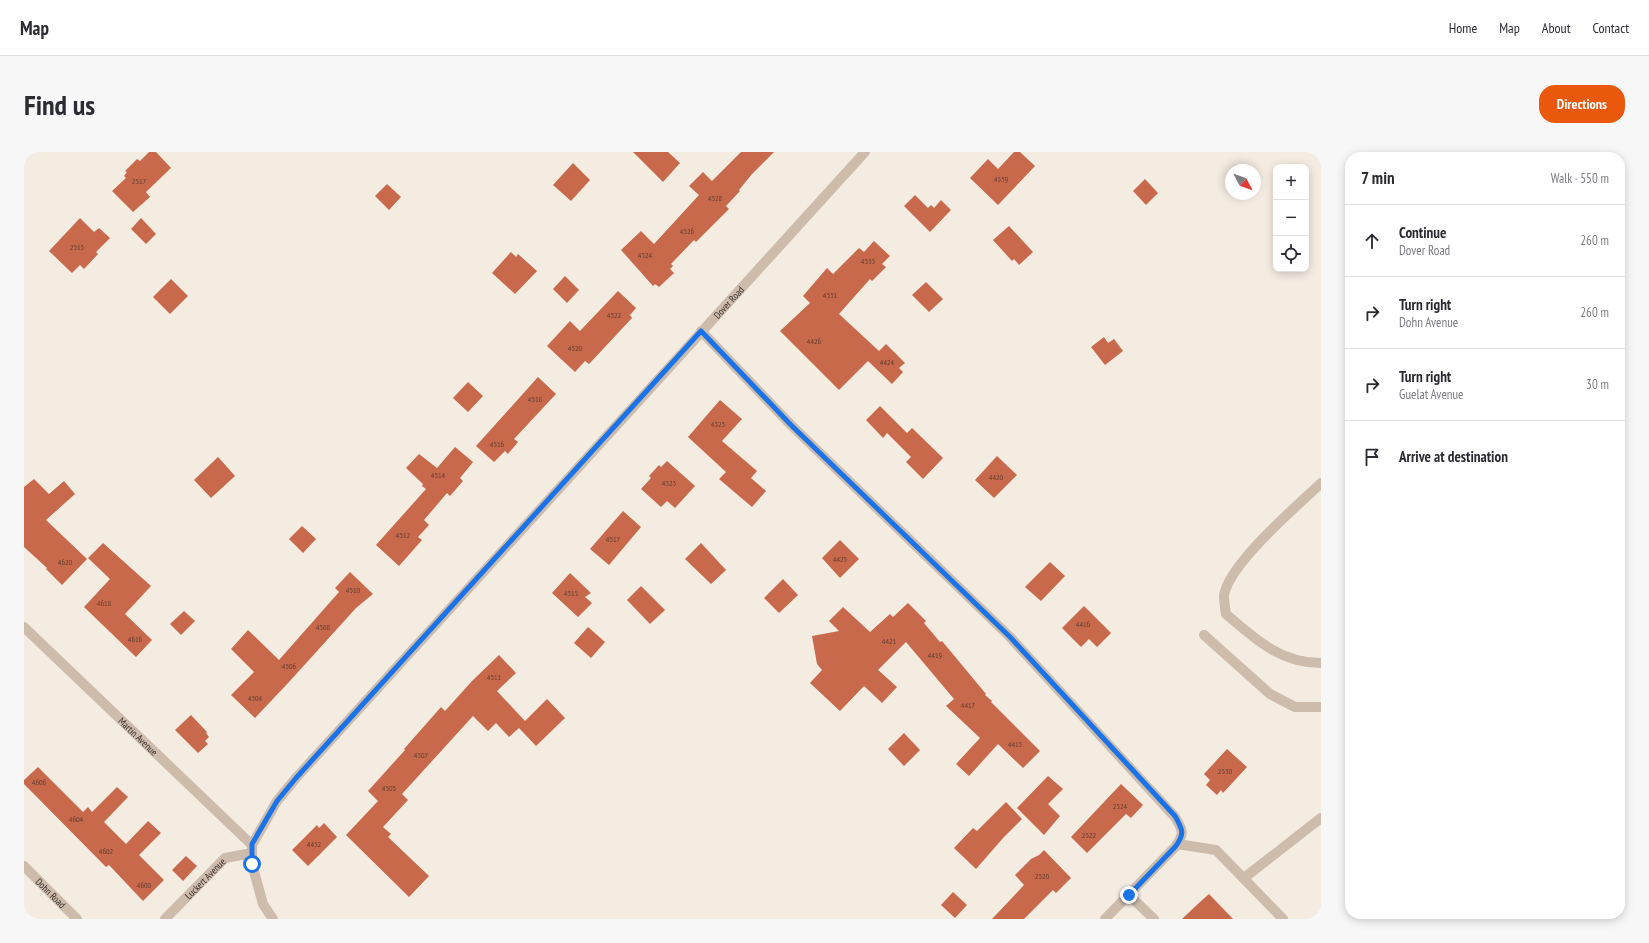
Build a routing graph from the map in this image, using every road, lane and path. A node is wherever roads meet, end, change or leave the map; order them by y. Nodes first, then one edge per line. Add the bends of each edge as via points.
1 (865, 152) edge
2 (701, 331) junction
3 (1321, 483) edge
4 (24, 627) edge
5 (1204, 635) dead end
6 (1321, 663) edge
7 (1321, 707) edge
8 (1321, 818) edge
9 (1177, 844) junction
10 (252, 849) junction
11 (24, 866) edge
12 (1244, 878) junction
13 (1129, 895) junction
14 (77, 919) edge
15 (165, 919) edge
16 (273, 919) edge
17 (1105, 919) edge
18 (1154, 919) edge
19 (1283, 919) edge

1 - 2 street, Dover Road
2 - 9 street via 791,425 1010,637 1175,816 1182,832 1182,838
2 - 10 street, Dover Road via 296,778 277,801
3 - 6 street via 1260,541 1234,572 1224,596 1226,614 1258,641 1278,654 1298,661
4 - 10 street, Martin Avenue
5 - 7 street via 1270,694 1296,707
8 - 12 street
9 - 12 street via 1216,850
9 - 13 street
10 - 15 street, Luckert Avenue via 225,858
10 - 16 street via 252,864 263,904
11 - 14 street, Dohn Road
12 - 19 street
13 - 17 street
13 - 18 street

